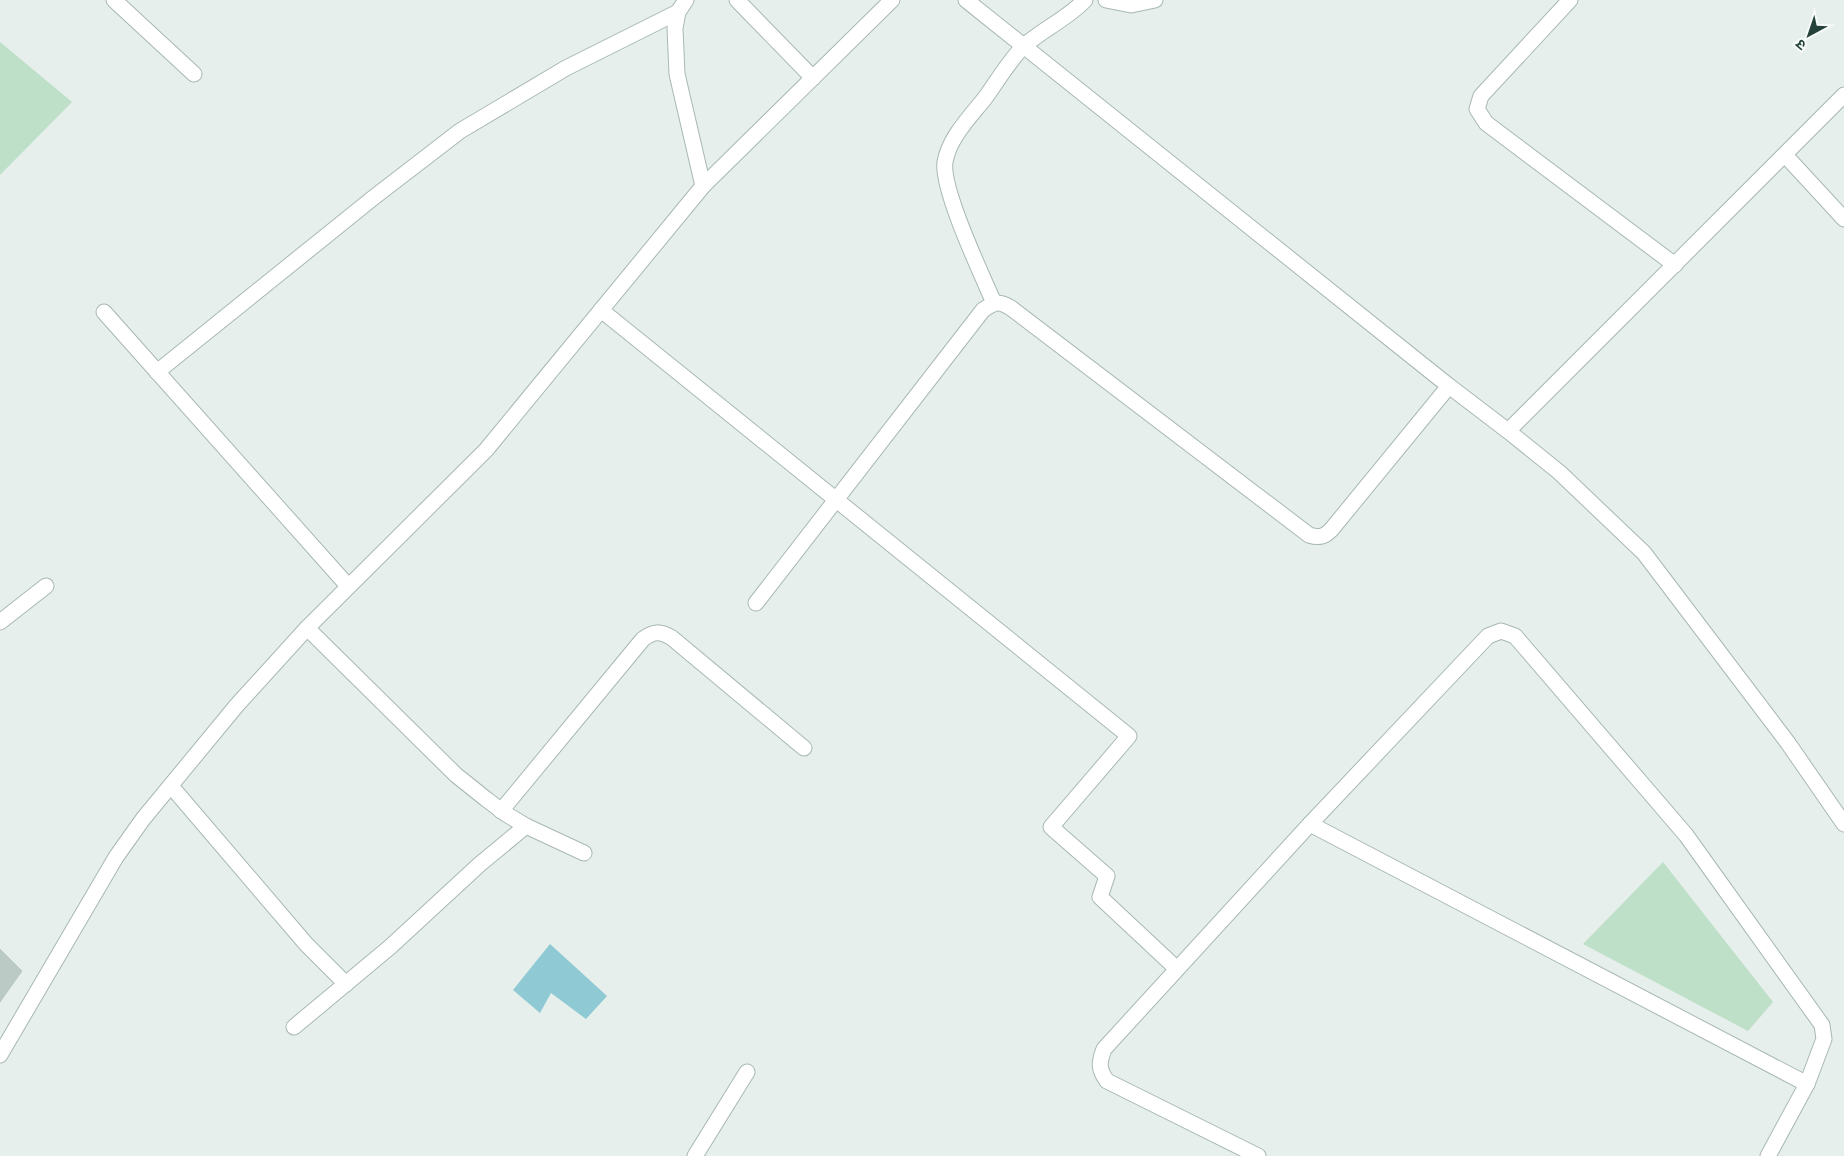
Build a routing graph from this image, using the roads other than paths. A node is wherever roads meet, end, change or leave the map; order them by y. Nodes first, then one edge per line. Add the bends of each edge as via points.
1 (114, 0) edge
2 (737, 0) edge
3 (892, 0) edge
4 (966, 0) edge
5 (1085, 0) edge
6 (1106, 0) edge
7 (1155, 0) edge
8 (1570, 0) edge
9 (682, 6) edge
10 (1024, 46) junction
11 (194, 74) dead end
12 (813, 78) junction
13 (1844, 95) edge
14 (1785, 155) junction
15 (703, 186) junction
16 (1844, 219) edge
17 (1675, 264) junction
18 (994, 302) junction
19 (602, 310) junction
20 (104, 312) dead end
21 (157, 372) junction
22 (1448, 386) junction
23 (1508, 431) junction
24 (836, 499) junction
25 (46, 586) dead end
26 (348, 586) junction
27 (756, 603) dead end
28 (0, 622) edge
29 (307, 628) junction
30 (804, 748) dead end
31 (171, 786) junction
32 (501, 811) junction
33 (1310, 824) junction
34 (1844, 824) edge
35 (526, 826) junction
36 (584, 852) dead end
37 (1177, 969) junction
38 (346, 984) junction
39 (294, 1027) dead end
40 (0, 1055) edge
41 (747, 1072) dead end
42 (1808, 1084) junction
43 (695, 1156) edge
44 (1258, 1156) edge
45 (1768, 1156) edge

1 - 11 street
2 - 12 street
3 - 12 street
4 - 10 street
5 - 10 street
6 - 7 street via 1130,5
8 - 17 street via 1481,96 1477,110 1486,123
9 - 15 street via 675,28 677,74
9 - 21 street via 566,68 460,131
10 - 18 street via 962,128 950,146 945,164 951,197
10 - 22 street
12 - 15 street
13 - 14 street
14 - 16 street
14 - 17 street
15 - 19 street
17 - 23 street
18 - 22 street via 1011,308 1309,535 1318,537 1331,530
18 - 24 street via 983,310
19 - 24 street
19 - 26 street via 486,450
20 - 21 street
21 - 26 street
22 - 23 street
23 - 34 street via 1559,472 1644,554 1788,743
24 - 27 street
24 - 37 street via 1129,736 1051,827 1107,876 1100,897
25 - 28 street
26 - 29 street
29 - 31 street
29 - 32 street via 456,775
30 - 32 street via 672,638 662,632 653,632
31 - 38 street via 306,944
31 - 40 street via 116,857
32 - 35 street
33 - 37 street
33 - 42 street
33 - 42 street via 1488,636 1501,631 1515,636 1686,835 1822,1025 1824,1039
35 - 36 street
35 - 38 street
37 - 44 street via 1104,1049 1100,1072 1107,1081
38 - 39 street
41 - 43 street
42 - 45 street

